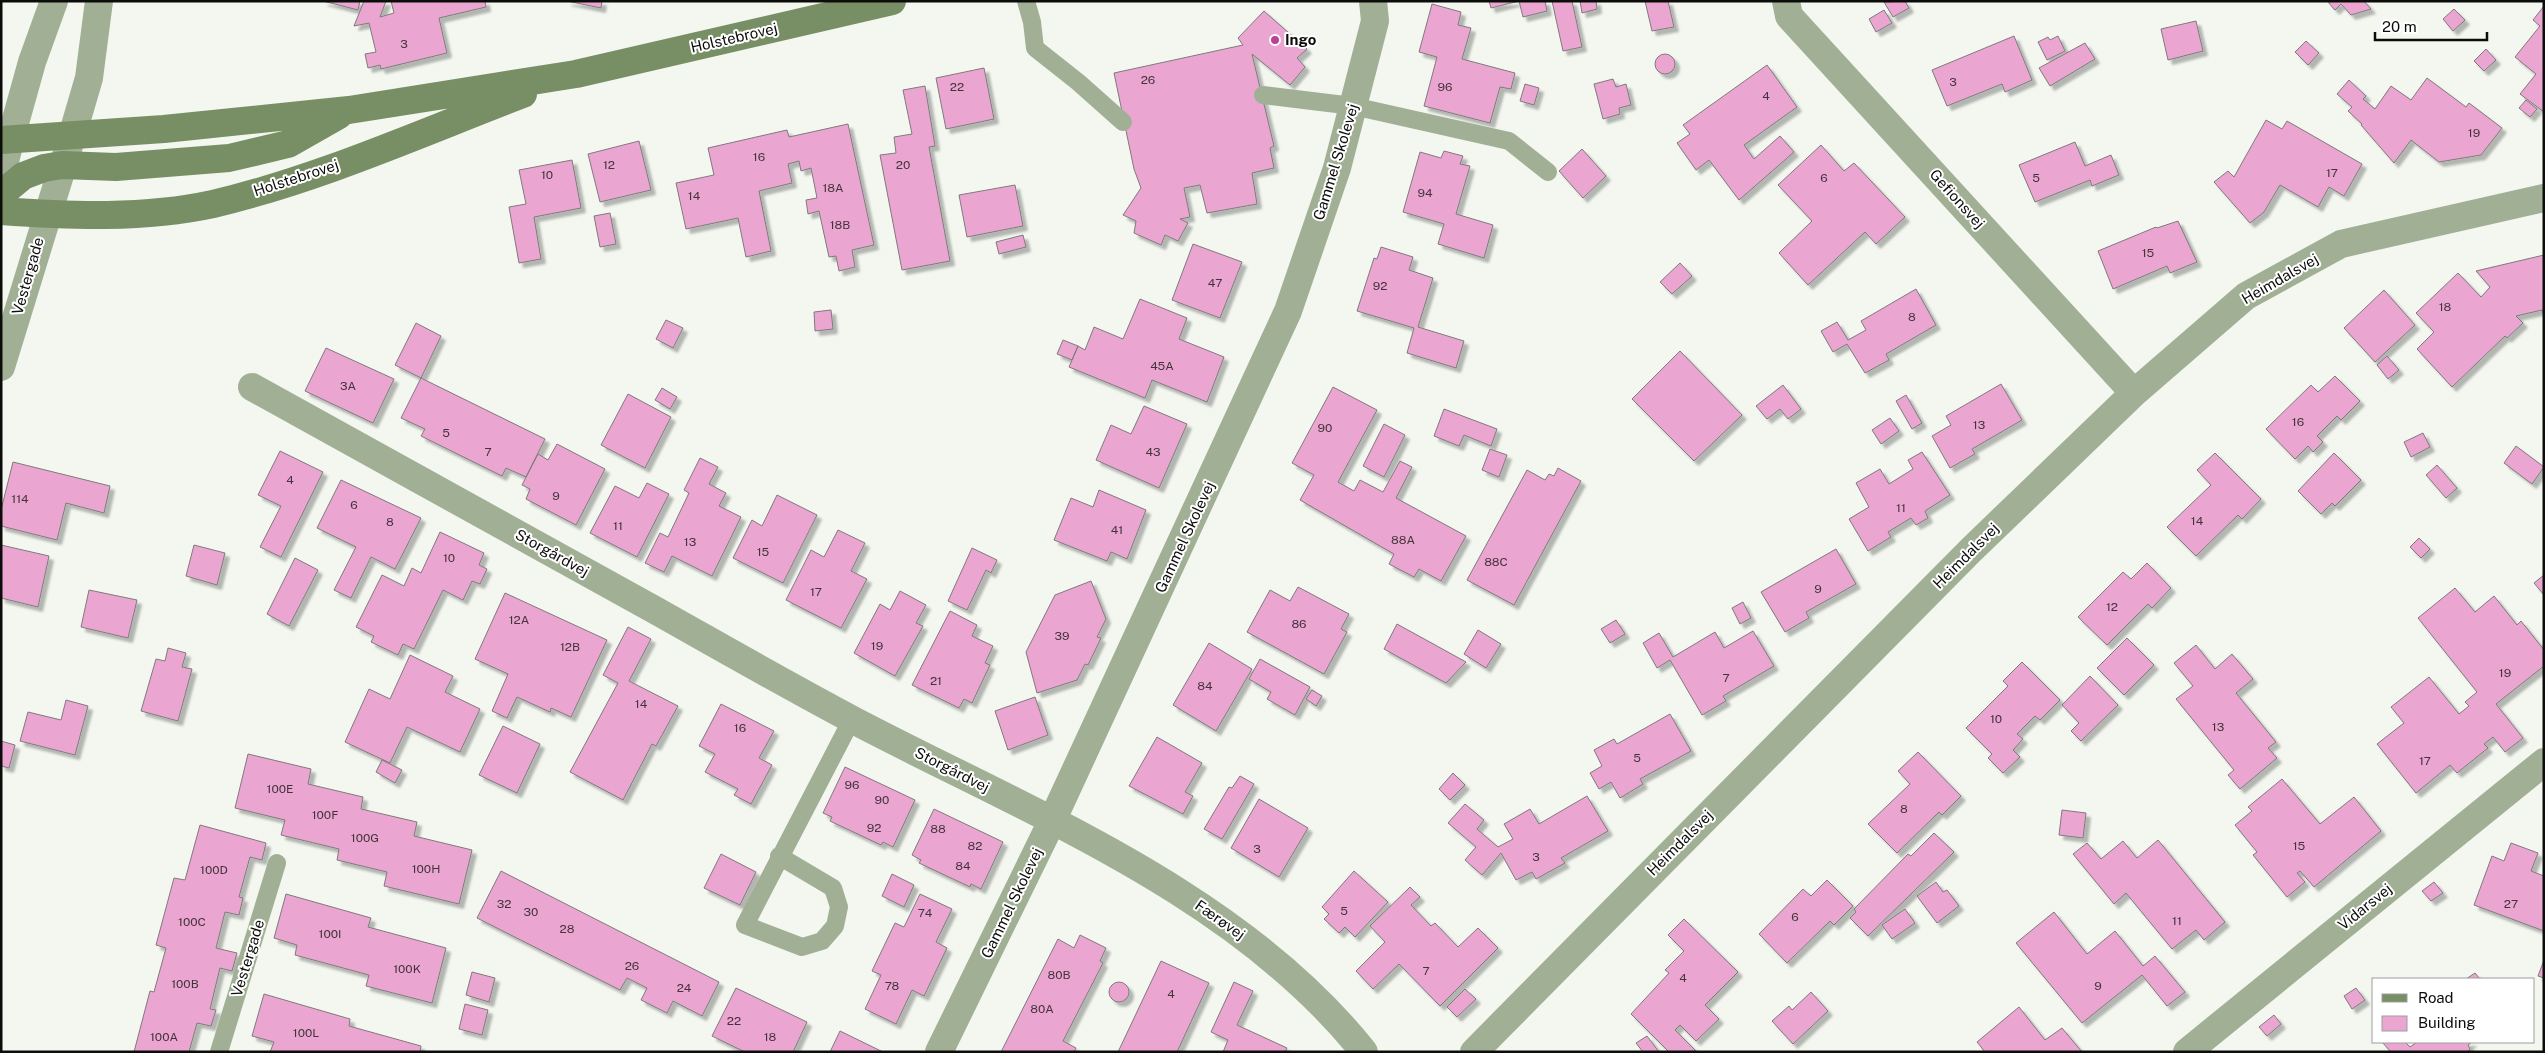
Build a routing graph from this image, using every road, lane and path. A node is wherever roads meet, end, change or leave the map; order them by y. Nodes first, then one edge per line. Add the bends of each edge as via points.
1 (54, 1) edge
2 (99, 1) edge
3 (892, 1) edge
4 (1026, 1) edge
5 (1373, 1) edge
6 (1786, 1) edge
7 (576, 74) junction
8 (1263, 95) dead end
9 (1353, 106) junction
10 (350, 110) junction
11 (1123, 122) dead end
12 (72, 136) junction
13 (6, 140) edge
14 (62, 165) junction
15 (1548, 172) dead end
16 (1, 178) edge
17 (1, 197) edge
18 (2544, 198) edge
19 (1, 211) edge
20 (46, 214) junction
21 (1, 367) edge
22 (252, 387) dead end
23 (2134, 394) junction
24 (852, 719) junction
25 (2544, 762) edge
26 (1052, 821) junction
27 (779, 856) junction
28 (277, 863) dead end
29 (219, 1052) edge
30 (939, 1052) edge
31 (1364, 1052) edge
32 (1474, 1052) edge
33 (2187, 1052) edge

1 - 13 street
2 - 12 street, Vestergade via 89,78
3 - 7 main road, Holstebrovej
4 - 11 lane via 1035,48
5 - 9 street, Gammel Skolevej via 1375,21
6 - 23 street, Gefionsvej via 1789,16
7 - 10 main road, Holstebrovej
7 - 20 main road, Holstebrovej via 296,181 211,204 146,213
8 - 9 lane
9 - 15 lane via 1509,141
9 - 26 street, Gammel Skolevej via 1336,168 1288,311
10 - 12 main road, Holstebrovej
10 - 14 main road via 288,144 229,158 116,168
12 - 13 main road, Holstebrovej
12 - 14 street, Vestergade
13 - 16 street
14 - 17 main road via 23,176
14 - 20 street, Vestergade
18 - 23 street, Heimdalsvej via 2341,244 2246,296
19 - 20 main road, Holstebrovej
20 - 21 street, Vestergade
22 - 24 street, Storgårdvej
23 - 32 street, Heimdalsvej via 1971,550
24 - 26 street, Storgårdvej
24 - 27 lane
25 - 33 street, Vidarsvej
26 - 30 street, Gammel Skolevej
26 - 31 street, Færøvej via 1191,899 1238,930 1339,1021
27 - 27 lane via 745,925 802,947 822,941 835,926 839,907 833,888
28 - 29 lane, Vestergade

